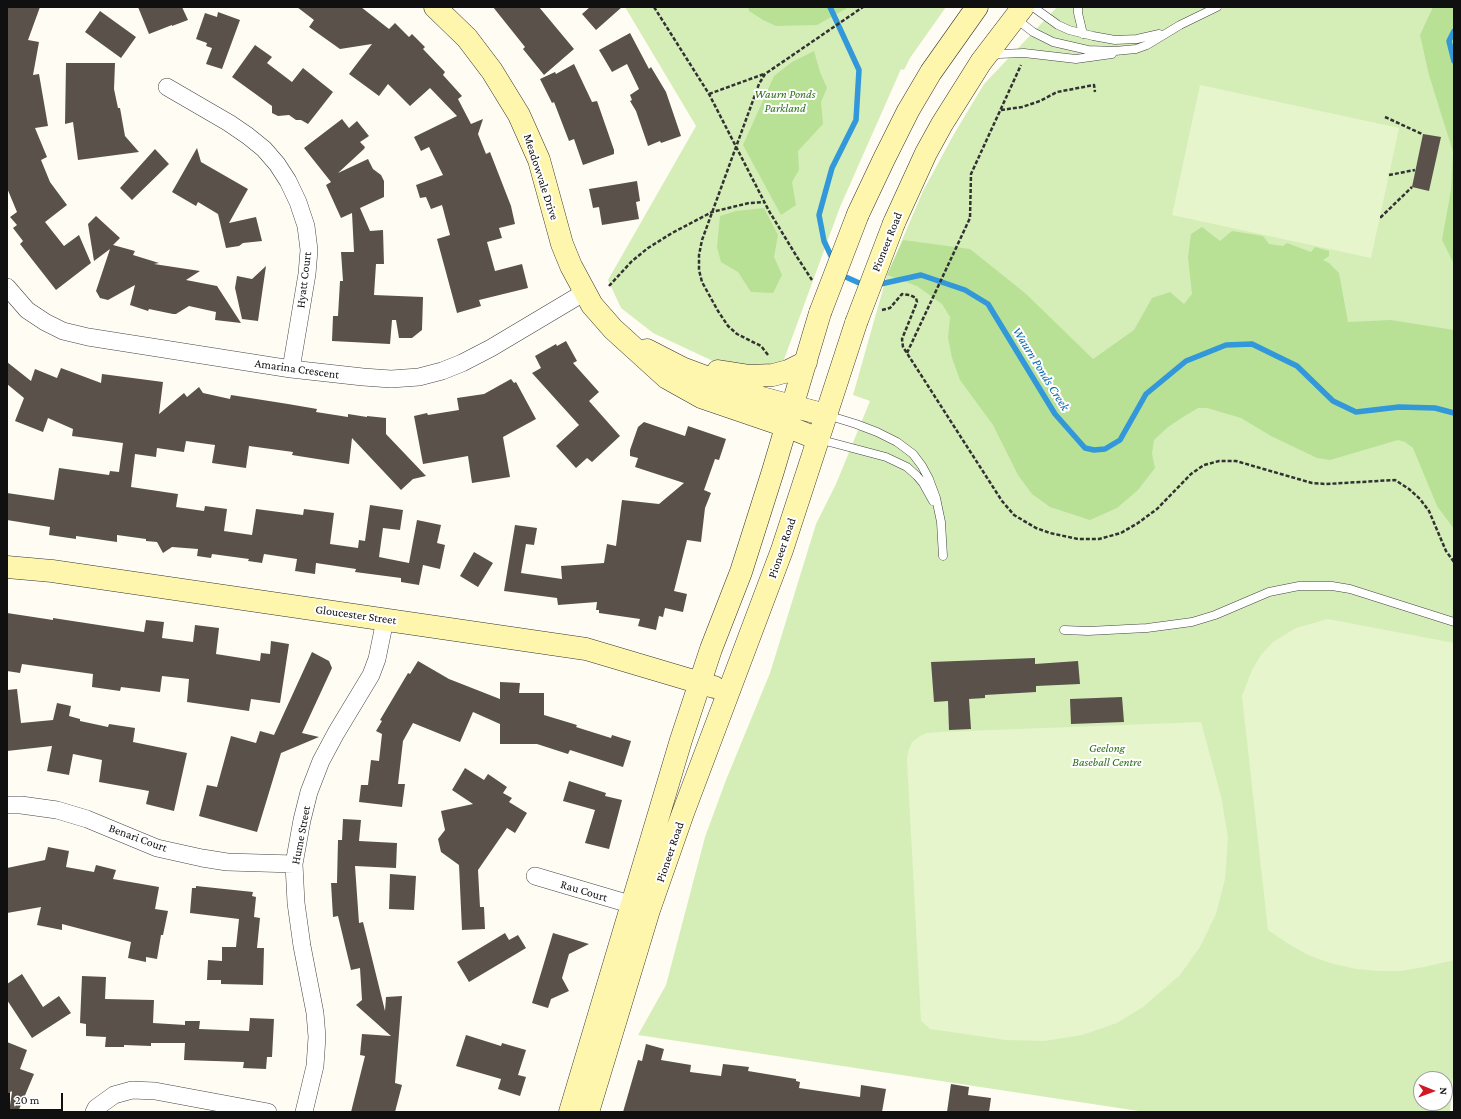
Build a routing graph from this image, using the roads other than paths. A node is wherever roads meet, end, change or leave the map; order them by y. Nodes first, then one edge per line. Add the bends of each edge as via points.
1 (435, 7) edge
2 (977, 7) edge
3 (1078, 7) edge
4 (1217, 7) edge
5 (1020, 10) edge
6 (1173, 29) junction
7 (1083, 34) junction
8 (1136, 49) junction
9 (981, 62) junction
10 (167, 87) dead end
11 (7, 287) edge
12 (585, 292) junction
13 (616, 332) junction
14 (806, 362) junction
15 (291, 369) junction
16 (826, 415) junction
17 (789, 417) junction
18 (818, 439) junction
19 (940, 516) junction
20 (943, 556) dead end
21 (7, 567) edge
22 (385, 620) junction
23 (1454, 622) edge
24 (1064, 630) dead end
25 (700, 683) junction
26 (728, 691) junction
27 (7, 805) edge
28 (294, 864) junction
29 (535, 876) dead end
30 (641, 908) junction
31 (94, 1112) edge
32 (268, 1112) edge
33 (304, 1112) edge
34 (570, 1112) edge
35 (588, 1112) edge

1 - 12 main road, Meadowvale Drive via 467,38 492,71 519,115 539,160 560,237
2 - 14 main road, Pioneer Road, bridge via 931,72 884,159 858,214 820,313
3 - 7 lane
4 - 6 lane
5 - 7 lane
5 - 8 lane via 1033,32 1053,42 1088,50
5 - 9 main road, Pioneer Road
6 - 7 lane via 1137,39 1115,40
6 - 8 lane
8 - 9 lane via 1076,59 1024,53 999,54
9 - 16 main road, Pioneer Road, bridge via 926,153 894,224 856,323
10 - 15 street, Hyatt Court via 254,140 277,164 295,195 306,226 309,250
11 - 15 street, Amarina Crescent via 27,310 63,331
12 - 13 main road, Meadowvale Drive via 592,305
12 - 15 street, Amarina Crescent via 491,348 442,371 419,377 391,379
13 - 14 main road via 652,343 684,359 724,373 773,375
13 - 17 main road, Meadowvale Drive via 667,378 701,397
14 - 17 main road, Pioneer Road
16 - 17 main road
16 - 18 main road, Pioneer Road
16 - 19 lane via 877,432 913,454 929,479
17 - 18 main road
17 - 25 main road, Pioneer Road via 741,572
18 - 19 lane via 886,457 907,467 922,482
18 - 26 main road, Pioneer Road via 782,550
19 - 20 lane
21 - 22 main road, Gloucester Street via 52,570
22 - 25 main road, Gloucester Street via 586,649
22 - 28 street, Hume Street via 371,675 336,733 316,773 302,820
23 - 24 lane via 1350,589 1300,586 1269,592 1192,622 1147,628
25 - 26 main road, Gloucester Street
25 - 30 main road, Pioneer Road via 681,740
26 - 30 main road, Pioneer Road
27 - 28 street, Benari Court via 57,810 88,819 157,848 202,858 227,862
28 - 33 street, Hume Street via 296,902 316,1013 317,1037 315,1066
29 - 30 street, Rau Court
30 - 34 main road, Pioneer Road
30 - 35 main road, Pioneer Road
31 - 32 street via 114,1095 132,1090 155,1091

